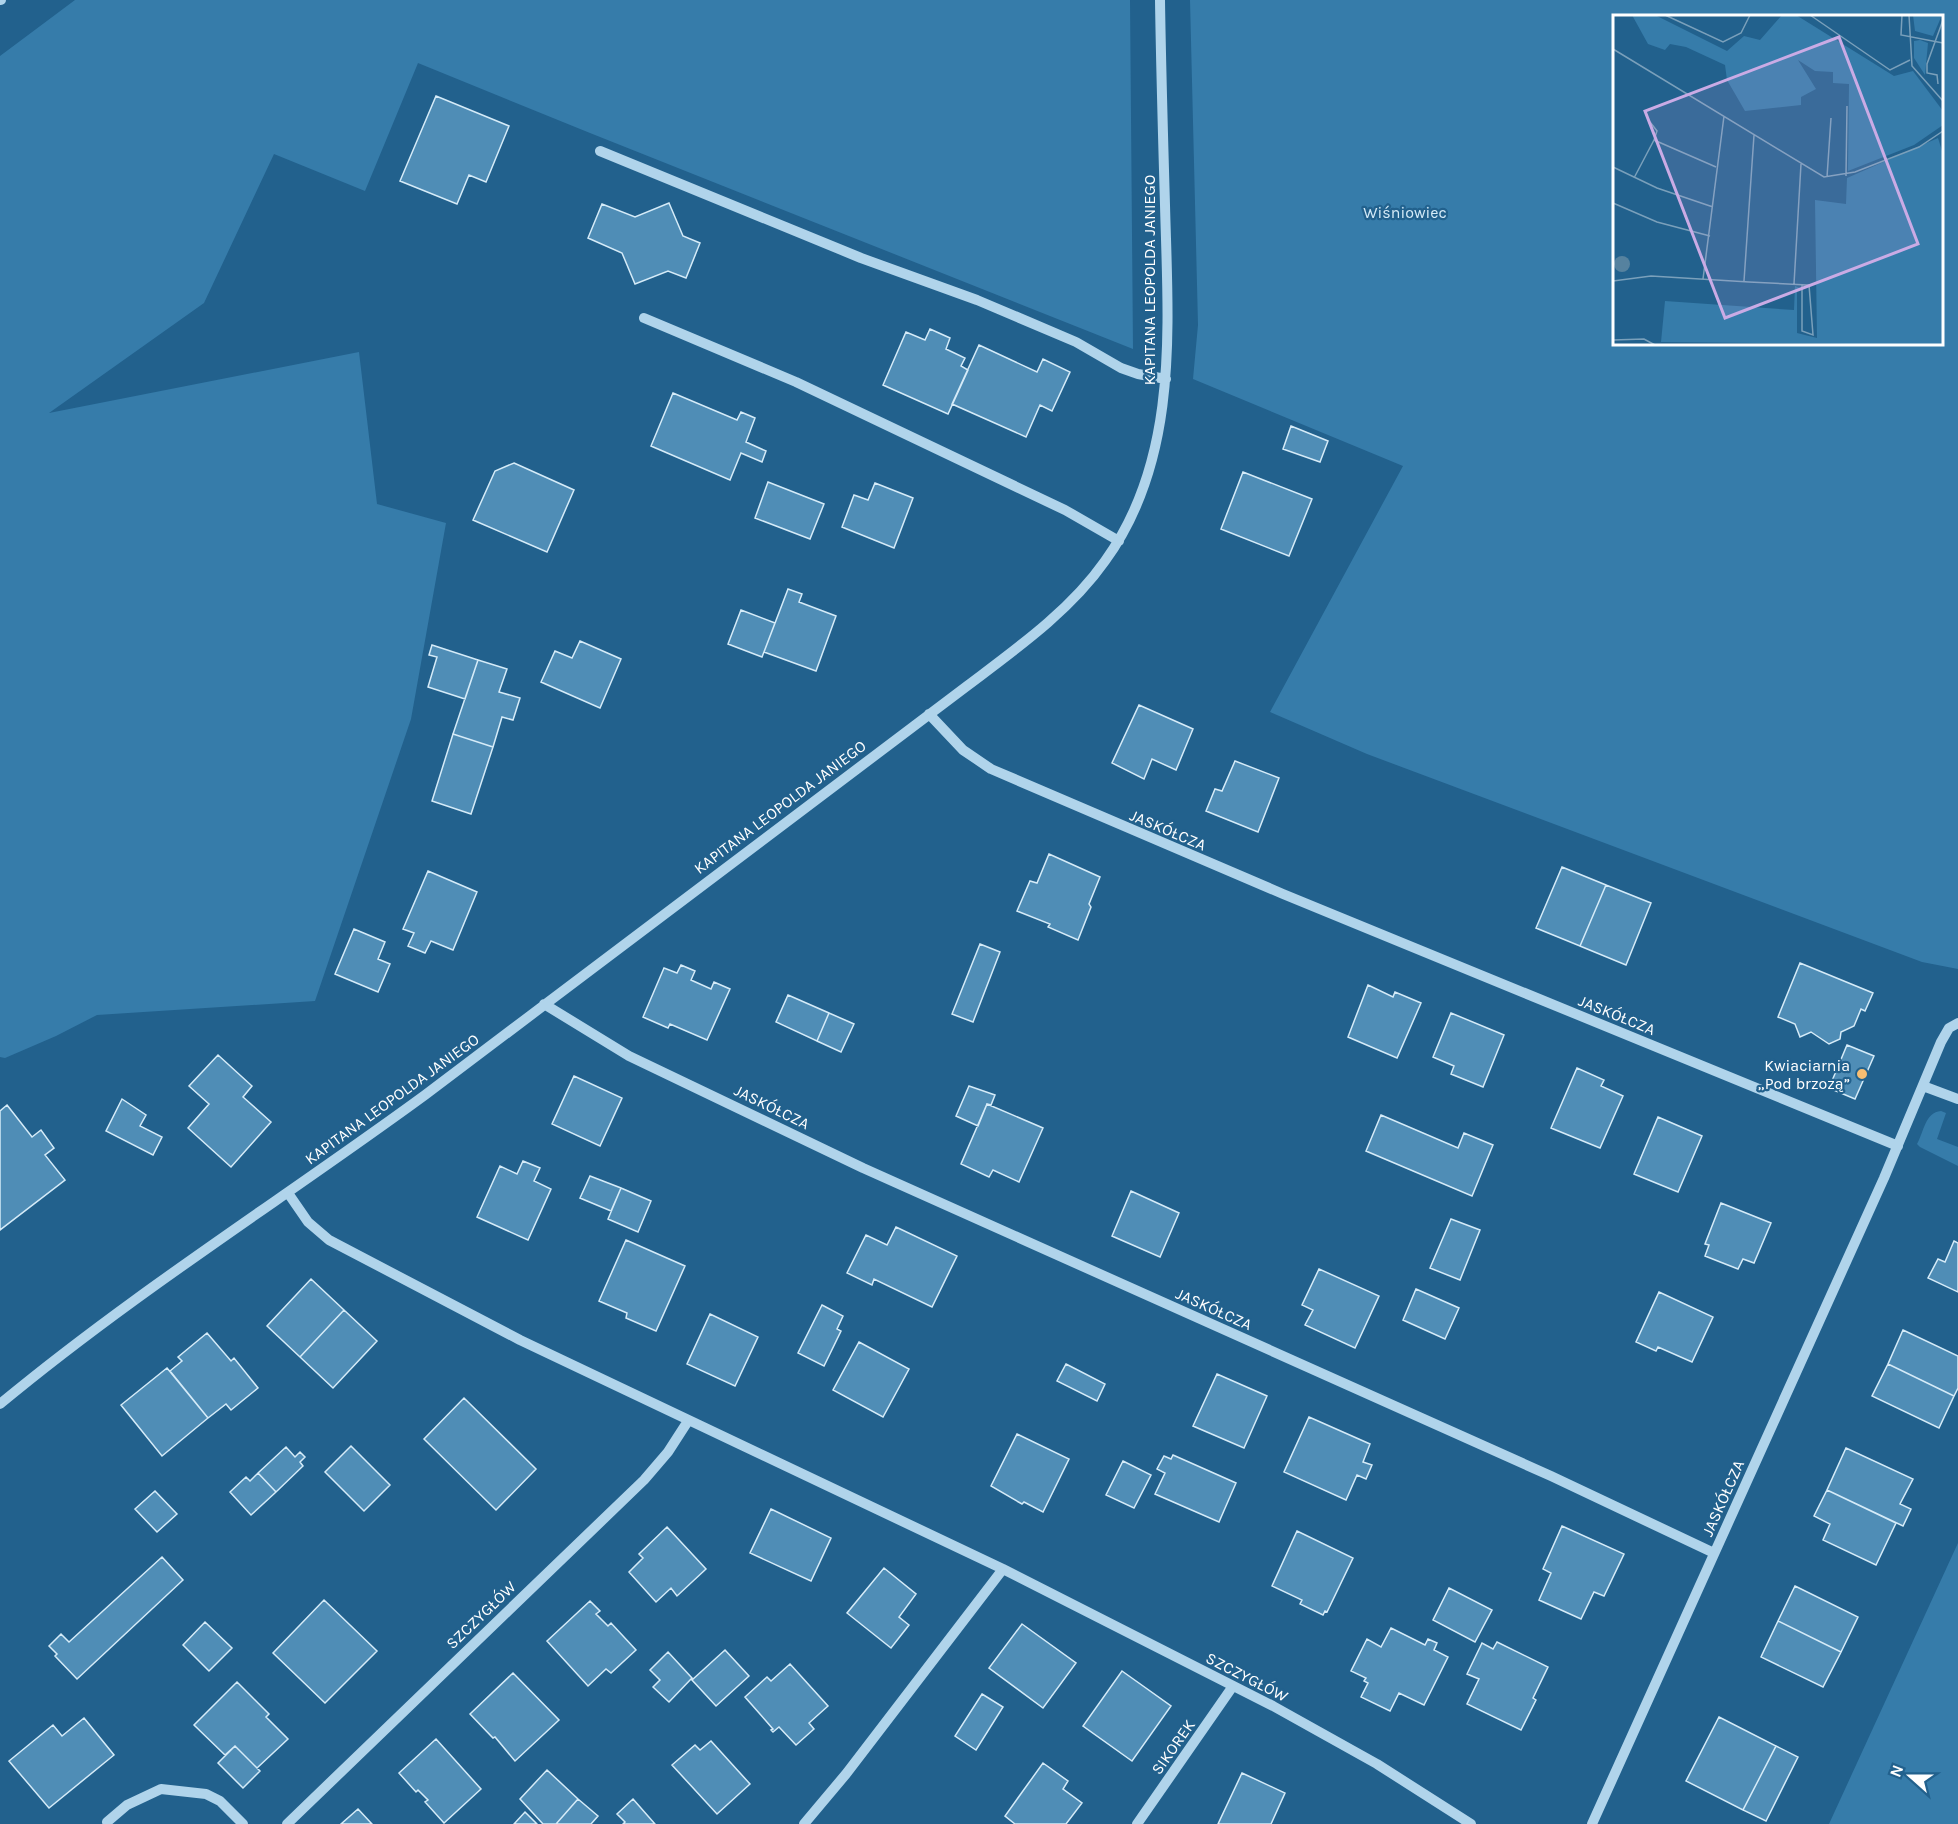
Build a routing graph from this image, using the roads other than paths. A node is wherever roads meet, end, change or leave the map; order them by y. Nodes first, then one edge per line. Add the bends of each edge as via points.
1 (1160, 0) edge
2 (600, 151) dead end
3 (644, 318) dead end
4 (1166, 379) junction
5 (1119, 541) junction
6 (929, 714) junction
7 (544, 1004) junction
8 (1958, 1023) edge
9 (1923, 1086) junction
10 (1958, 1099) edge
11 (1898, 1146) junction
12 (288, 1193) junction
13 (0, 1404) edge
14 (688, 1421) junction
15 (1714, 1553) junction
16 (1003, 1569) junction
17 (1233, 1686) junction
18 (107, 1822) dead end
19 (243, 1824) edge
20 (287, 1824) edge
21 (804, 1824) edge
22 (1137, 1824) edge
23 (1471, 1824) edge
24 (1592, 1824) edge

1 - 4 street, KAPITANA LEOPOLDA JANIEGO
2 - 4 street via 861,258 977,300 1076,342 1121,368
3 - 5 street via 796,382 1065,510
4 - 5 street, KAPITANA LEOPOLDA JANIEGO via 1149,470
5 - 6 street, KAPITANA LEOPOLDA JANIEGO via 1094,577 1070,602
6 - 7 street, KAPITANA LEOPOLDA JANIEGO
6 - 11 street, JASKÓŁCZA via 963,750 991,769 1283,894
7 - 12 street, KAPITANA LEOPOLDA JANIEGO
7 - 15 street, JASKÓŁCZA via 629,1056 863,1168
8 - 9 street via 1949,1028 1941,1042
9 - 10 street
9 - 11 street
11 - 15 street, JASKÓŁCZA
12 - 13 street, KAPITANA LEOPOLDA JANIEGO via 101,1324
12 - 14 street, SZCZYGŁÓW via 308,1222 328,1240 520,1340
14 - 16 street, SZCZYGŁÓW
14 - 20 street, SZCZYGŁÓW via 644,1480
15 - 24 street, JASKÓŁCZA
16 - 17 street, SZCZYGŁÓW
16 - 21 street
17 - 22 street, SIKOREK
17 - 23 street, SZCZYGŁÓW via 1319,1730
18 - 19 street via 127,1805 161,1789 206,1794 220,1801

